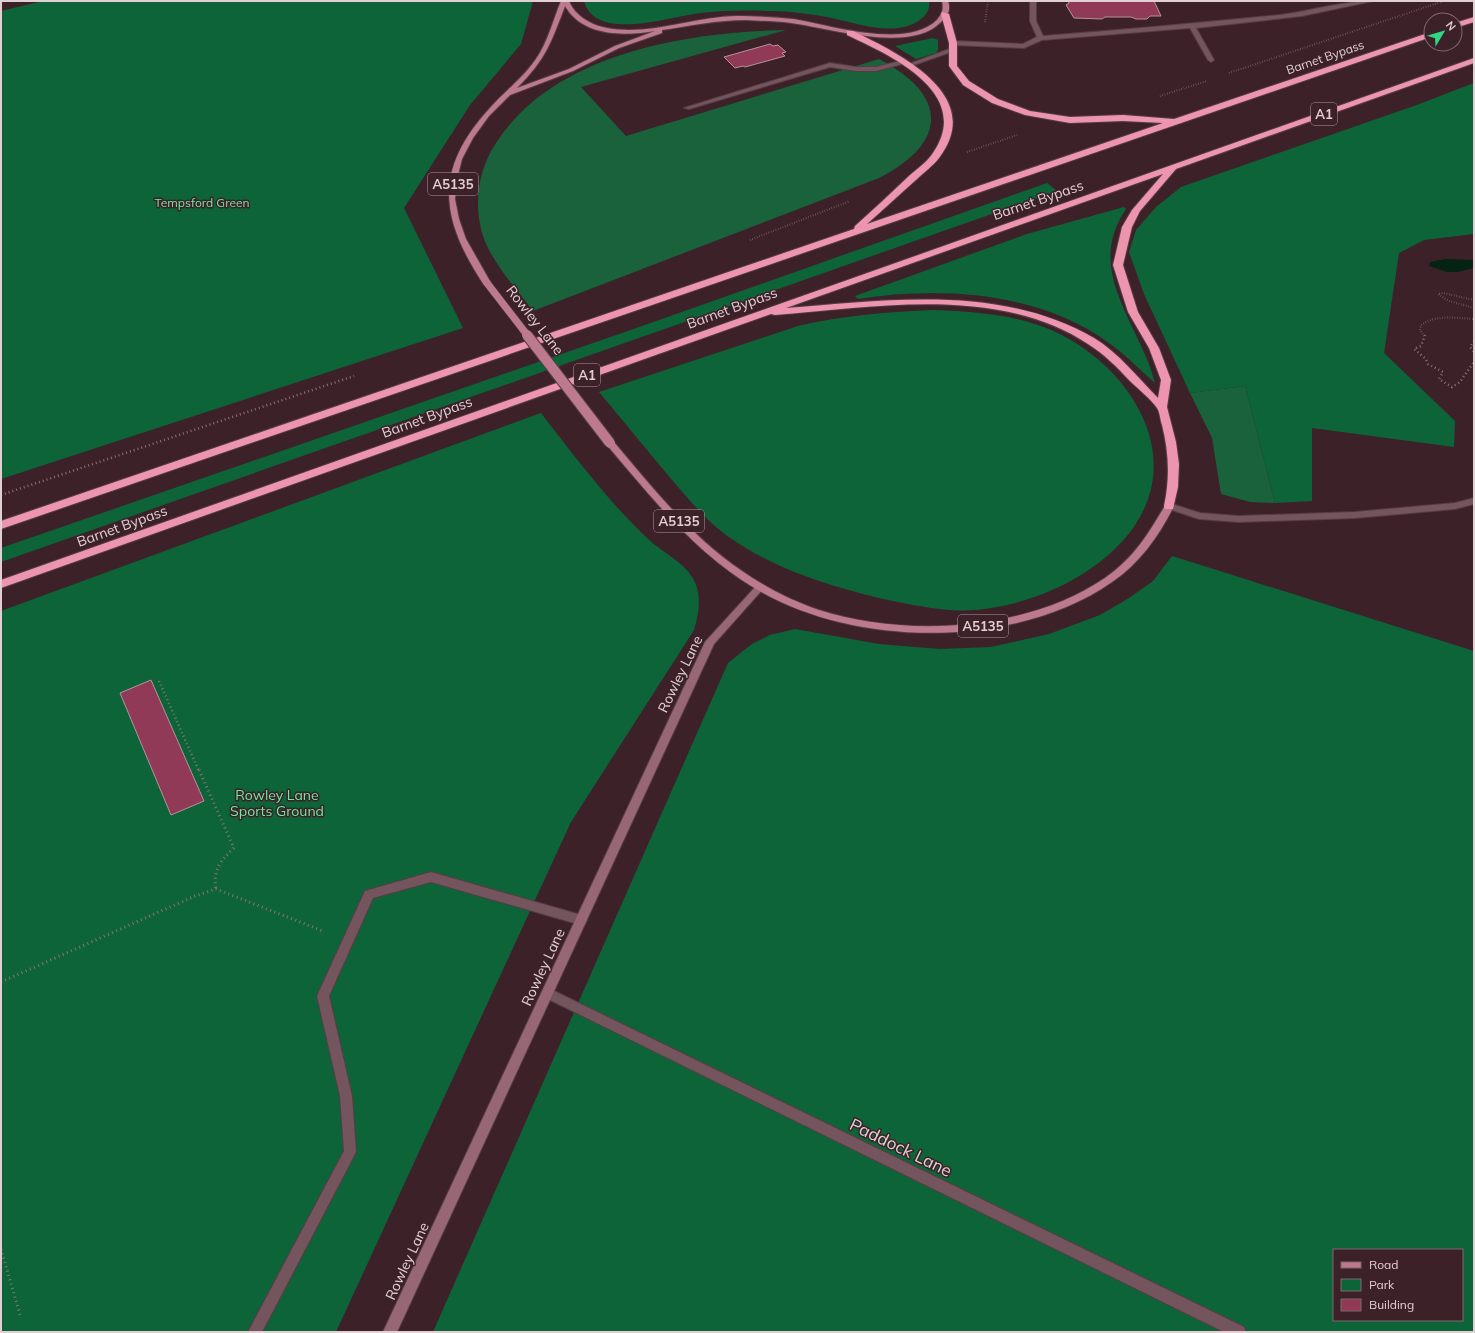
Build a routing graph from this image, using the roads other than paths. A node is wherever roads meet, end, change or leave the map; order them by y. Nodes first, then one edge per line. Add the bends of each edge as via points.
1 (565, 1) edge
2 (1033, 1) edge
3 (1370, 1) edge
4 (947, 6) edge
5 (1474, 19) edge
6 (1463, 23) edge
7 (1192, 26) junction
8 (674, 27) junction
9 (850, 33) junction
10 (1423, 37) edge
11 (1041, 38) junction
12 (952, 46) junction
13 (1211, 60) dead end
14 (1474, 60) edge
15 (906, 64) junction
16 (508, 94) junction
17 (688, 108) dead end
18 (1176, 122) junction
19 (1173, 167) junction
20 (854, 232) junction
21 (759, 313) junction
22 (1162, 407) junction
23 (1474, 501) edge
24 (1169, 506) junction
25 (1, 525) edge
26 (1, 584) edge
27 (760, 587) junction
28 (582, 920) junction
29 (548, 993) junction
30 (255, 1332) edge
31 (390, 1332) edge
32 (1239, 1332) edge

1 - 8 main road via 576,16 595,27 622,31
1 - 16 main road, Rowley Lane / A5135 via 549,42 538,60
2 - 11 lane via 1032,20 1034,29
3 - 7 lane via 1302,14
4 - 9 main road via 937,24 907,35 870,37
4 - 12 highway
5 - 6 highway
7 - 11 lane
7 - 13 lane
8 - 9 main road via 714,20 759,19 803,22
8 - 16 main road, Rowley Lane / A5135 via 617,47 571,70
9 - 15 highway
10 - 18 highway, Barnet Bypass
11 - 12 lane via 1024,46
12 - 15 lane
12 - 18 highway via 953,66 966,83 995,101 1028,113 1070,120 1124,118
14 - 19 highway, Barnet Bypass / A1
15 - 17 lane via 876,69 830,65
15 - 20 highway via 925,76 938,90 947,108 948,126 943,143 935,157
16 - 27 main road, Rowley Lane / A5135, bridge via 487,115 460,154 455,170 452,212 460,237 487,283 643,482 702,546 728,567
18 - 20 highway, Barnet Bypass
19 - 21 highway, Barnet Bypass / A1
19 - 22 highway via 1136,210 1127,227 1118,265 1133,312 1154,348 1166,380
20 - 25 highway, Barnet Bypass
21 - 22 highway via 914,302 992,305 1023,312 1056,323 1091,341 1117,361
21 - 26 highway, Barnet Bypass / A1
22 - 24 highway via 1174,464
23 - 24 lane via 1455,506 1355,516 1239,519 1199,516
24 - 27 main road, A5135 via 1157,531 1137,555 1110,579 1072,601 990,625 909,629 867,625 825,616
27 - 28 street, Rowley Lane via 710,642
28 - 29 street, Rowley Lane
28 - 30 lane via 431,877 369,894 323,996 346,1096 350,1152
29 - 31 street, Rowley Lane
29 - 32 lane, Paddock Lane

